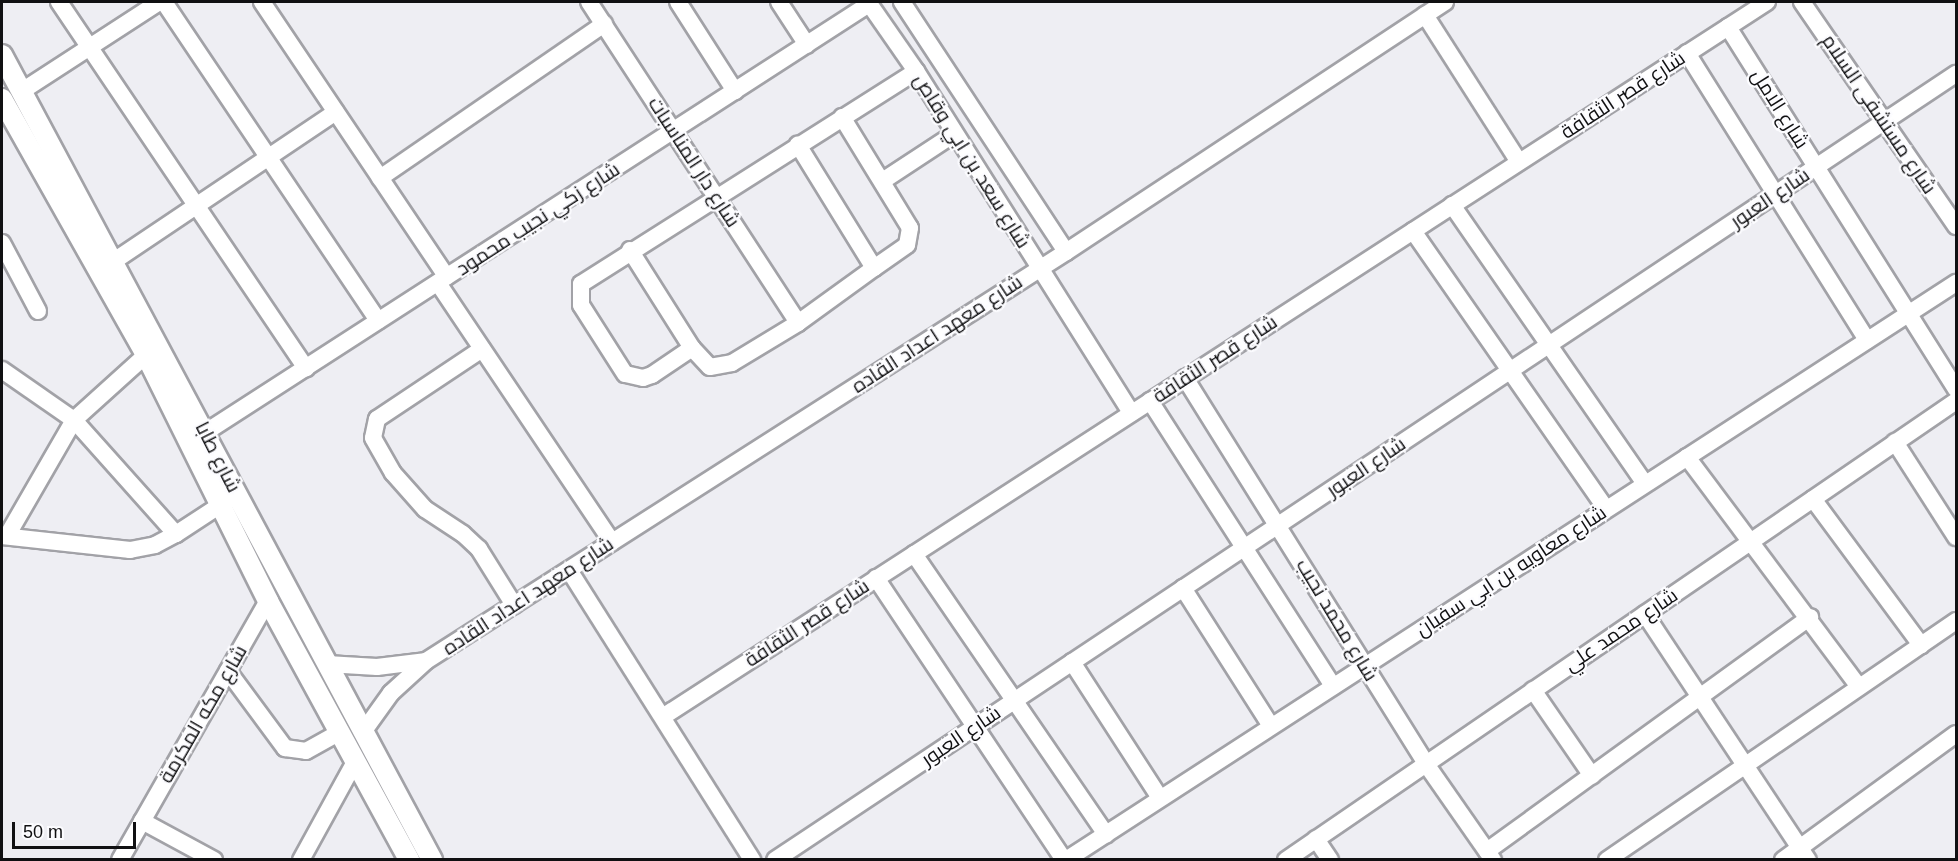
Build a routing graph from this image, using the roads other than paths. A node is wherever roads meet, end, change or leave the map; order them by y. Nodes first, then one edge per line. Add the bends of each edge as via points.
1 (59, 2) edge
2 (159, 2) edge
3 (164, 2) edge
4 (262, 2) edge
5 (590, 2) edge
6 (678, 2) edge
7 (779, 2) edge
8 (902, 2) edge
9 (1445, 2) edge
10 (1767, 2) edge
11 (1802, 2) edge
12 (868, 3) edge
13 (1425, 15) junction
14 (604, 24) junction
15 (1728, 27) junction
16 (807, 45) junction
17 (89, 47) junction
18 (1687, 53) junction
19 (3, 61) edge
20 (916, 71) junction
21 (1956, 74) edge
22 (22, 91) junction
23 (735, 91) junction
24 (2, 99) edge
25 (336, 112) junction
26 (842, 117) junction
27 (1885, 122) junction
28 (674, 131) junction
29 (954, 134) junction
30 (798, 145) junction
31 (269, 158) junction
32 (1519, 162) junction
33 (1816, 167) junction
34 (380, 178) junction
35 (884, 180) junction
36 (1776, 194) junction
37 (716, 197) junction
38 (196, 206) junction
39 (1452, 206) junction
40 (1956, 226) edge
41 (1413, 231) junction
42 (2, 243) edge
43 (630, 250) junction
44 (1066, 252) junction
45 (114, 261) junction
46 (874, 268) junction
47 (1040, 268) junction
48 (442, 280) junction
49 (1956, 283) edge
50 (38, 310) dead end
51 (1908, 314) junction
52 (378, 321) junction
53 (798, 323) junction
54 (1867, 340) junction
55 (1549, 345) junction
56 (692, 348) junction
57 (482, 349) junction
58 (146, 355) junction
59 (306, 368) junction
60 (2, 370) edge
61 (1510, 371) junction
62 (1185, 378) junction
63 (1956, 389) edge
64 (1150, 401) junction
65 (1956, 401) edge
66 (1131, 413) junction
67 (74, 420) junction
68 (206, 432) junction
69 (1895, 442) junction
70 (1687, 457) junction
71 (1645, 484) junction
72 (236, 493) junction
73 (1813, 499) junction
74 (219, 506) junction
75 (1606, 510) junction
76 (1279, 525) junction
77 (176, 534) junction
78 (4, 536) edge
79 (1956, 537) edge
80 (612, 542) junction
81 (1750, 542) junction
82 (1244, 548) junction
83 (914, 554) junction
84 (569, 570) junction
85 (876, 578) junction
86 (1183, 588) junction
87 (268, 601) junction
88 (514, 605) junction
89 (1645, 614) junction
90 (1810, 616) junction
91 (1955, 623) edge
92 (1921, 645) junction
93 (426, 661) junction
94 (1072, 662) junction
95 (327, 664) junction
96 (1364, 667) junction
97 (228, 671) junction
98 (1333, 687) junction
99 (1859, 687) junction
100 (1533, 690) junction
101 (1701, 698) junction
102 (1015, 700) junction
103 (664, 716) junction
104 (1271, 726) junction
105 (974, 727) junction
106 (340, 732) junction
107 (363, 732) junction
108 (1956, 734) edge
109 (356, 760) junction
110 (1426, 764) junction
111 (1746, 765) junction
112 (1592, 776) junction
113 (1160, 798) junction
114 (142, 821) junction
115 (1106, 834) junction
116 (1316, 839) junction
117 (1804, 853) edge
118 (1490, 855) edge
119 (120, 860) edge
120 (214, 860) edge
121 (301, 860) edge
122 (409, 860) edge
123 (432, 860) edge
124 (752, 860) edge
125 (775, 860) edge
126 (1065, 860) edge
127 (1286, 860) edge
128 (1330, 860) edge
129 (1607, 860) edge
130 (1783, 860) edge

1 - 17 street
2 - 17 street
3 - 31 street
4 - 25 street
5 - 14 street, شارع دار المناسبات
6 - 23 street
7 - 16 street
8 - 44 street, شارع سعد بن ابي وقاص
9 - 13 street, شارع معهد اعداد القاده
10 - 15 street, شارع قصر الثقافة
11 - 27 street, شارع مستشفى السلام
12 - 16 street, شارع زكي نجيب محمود
12 - 20 street, شارع سعد بن ابي وقاص
13 - 32 street
13 - 44 street, شارع معهد اعداد القاده
14 - 28 street, شارع دار المناسبات
14 - 34 street
15 - 18 street, شارع قصر الثقافة
15 - 33 street, شارع الامل
16 - 23 street, شارع زكي نجيب محمود
17 - 22 street
17 - 38 street
18 - 32 street, شارع قصر الثقافة
18 - 36 street
19 - 22 street, شارع طابا
20 - 26 street
20 - 29 street, شارع سعد بن ابي وقاص
21 - 27 street, شارع العبور
22 - 45 street, شارع طابا
23 - 28 street, شارع زكي نجيب محمود
24 - 58 street, شارع طابا
25 - 31 street
25 - 34 street
26 - 30 street
26 - 35 street
27 - 33 street, شارع العبور
27 - 40 street, شارع مستشفى السلام
28 - 37 street, شارع دار المناسبات
28 - 48 street, شارع زكي نجيب محمود
29 - 35 street
29 - 47 street, شارع سعد بن ابي وقاص
30 - 37 street
30 - 46 street
31 - 38 street
31 - 52 street
32 - 39 street, شارع قصر الثقافة
33 - 36 street, شارع العبور
33 - 51 street, شارع الامل
34 - 48 street
35 - 46 street via 908,220 910,238 907,245
36 - 54 street
36 - 55 street, شارع العبور
37 - 43 street
37 - 53 street, شارع دار المناسبات
38 - 45 street
38 - 59 street
39 - 41 street, شارع قصر الثقافة
39 - 55 street
41 - 61 street
41 - 62 street, شارع قصر الثقافة
42 - 50 street
43 - 56 street
43 - 56 street via 587,278 579,291 580,305 625,374 633,378 652,375
44 - 47 street, شارع معهد اعداد القاده
45 - 68 street, شارع طابا
46 - 53 street
47 - 66 street, شارع سعد بن ابي وقاص
47 - 80 street, شارع معهد اعداد القاده
48 - 52 street, شارع زكي نجيب محمود
48 - 57 street
49 - 51 street, شارع معاويه بن ابي سفيان
51 - 54 street, شارع معاويه بن ابي سفيان
51 - 63 street, شارع الامل
52 - 59 street, شارع زكي نجيب محمود
53 - 56 street via 721,368 703,363
54 - 70 street, شارع معاويه بن ابي سفيان
55 - 61 street, شارع العبور
55 - 71 street
57 - 80 street
57 - 88 street via 377,419 372,430 375,447 393,473 425,508 479,549
58 - 67 street
58 - 74 street, شارع طابا
59 - 68 street, شارع زكي نجيب محمود
60 - 67 street
61 - 75 street
61 - 76 street, شارع العبور
62 - 64 street, شارع قصر الثقافة
62 - 76 street, شارع محمد نجيب
64 - 66 street, شارع قصر الثقافة
64 - 82 street, شارع محمد نجيب
65 - 69 street, شارع محمد علي
66 - 83 street, شارع قصر الثقافة
67 - 77 street
67 - 78 street
68 - 72 street, شارع طابا
69 - 73 street, شارع محمد علي
69 - 79 street
70 - 71 street, شارع معاويه بن ابي سفيان
70 - 81 street
71 - 75 street, شارع معاويه بن ابي سفيان
72 - 74 street
72 - 95 street, شارع طابا
73 - 81 street, شارع محمد علي
73 - 92 street
74 - 77 street
74 - 87 street, شارع طابا
75 - 96 street, شارع معاويه بن ابي سفيان
76 - 82 street, شارع العبور
76 - 96 street, شارع محمد نجيب
77 - 78 street via 155,545 130,550
80 - 84 street, شارع معهد اعداد القاده
81 - 89 street, شارع محمد علي
81 - 90 street
82 - 86 street, شارع العبور
82 - 98 street, شارع محمد نجيب
83 - 85 street, شارع قصر الثقافة
83 - 102 street
84 - 88 street, شارع معهد اعداد القاده
84 - 103 street
85 - 103 street, شارع قصر الثقافة
85 - 105 street
86 - 94 street, شارع العبور
86 - 104 street
87 - 97 street, شارع مكه المكرمة
87 - 106 street, شارع طابا
88 - 93 street, شارع معهد اعداد القاده
89 - 100 street, شارع محمد علي
89 - 101 street
90 - 99 street
90 - 101 street
91 - 92 street
92 - 99 street
93 - 95 street, شارع معهد اعداد القاده via 377,667
93 - 107 street, شارع معهد اعداد القاده via 391,693
94 - 102 street, شارع العبور
94 - 113 street
95 - 107 street, شارع طابا
96 - 98 street, شارع معاويه بن ابي سفيان
96 - 110 street, شارع محمد نجيب
97 - 106 street via 285,748 306,751
97 - 114 street, شارع مكه المكرمة
98 - 104 street, شارع معاويه بن ابي سفيان
99 - 111 street
100 - 110 street, شارع محمد علي
100 - 112 street
101 - 111 street
101 - 112 street
102 - 105 street, شارع العبور
102 - 115 street
103 - 124 street
104 - 113 street, شارع معاويه بن ابي سفيان
105 - 125 street, شارع العبور
105 - 126 street
106 - 109 street, شارع طابا
107 - 123 street, شارع طابا
108 - 117 street
109 - 121 street
109 - 122 street, شارع طابا
110 - 116 street, شارع محمد علي
110 - 118 street, شارع محمد نجيب
111 - 117 street
111 - 129 street
112 - 118 street
113 - 115 street, شارع معاويه بن ابي سفيان
114 - 119 street, شارع مكه المكرمة
114 - 120 street
115 - 126 street, شارع معاويه بن ابي سفيان
116 - 127 street, شارع محمد علي
116 - 128 street
117 - 130 street

